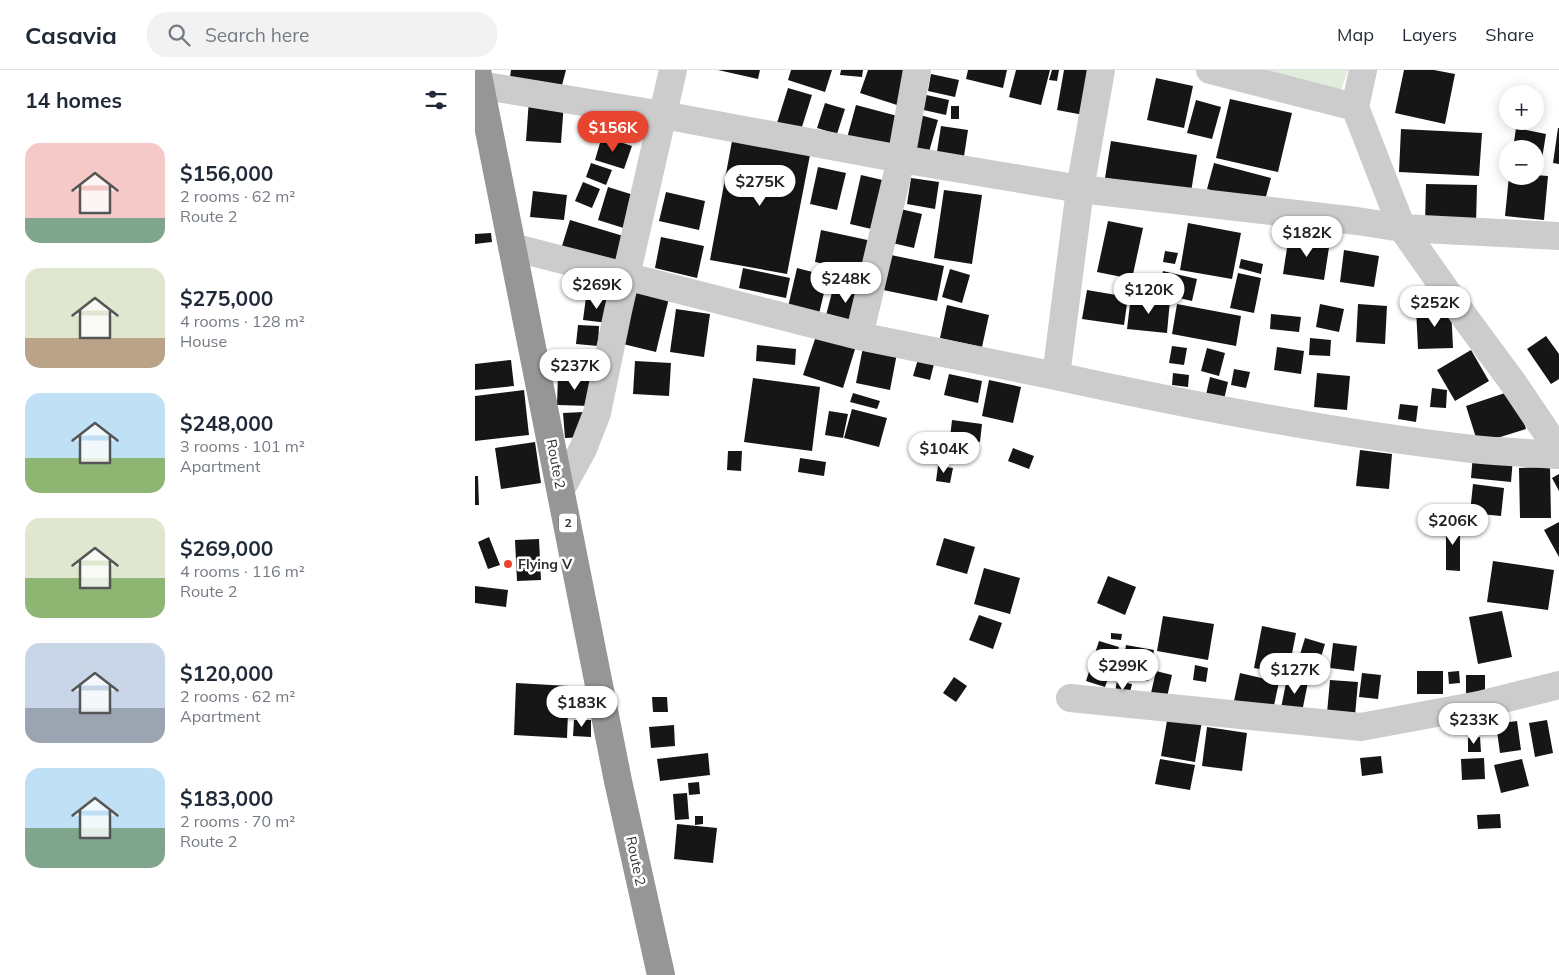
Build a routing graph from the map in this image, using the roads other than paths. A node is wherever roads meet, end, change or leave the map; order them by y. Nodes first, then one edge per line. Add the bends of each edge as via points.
1 (673, 70) edge
2 (917, 70) edge
3 (1101, 70) edge
4 (1209, 70) edge
5 (1363, 70) edge
6 (478, 78) edge
7 (1355, 108) junction
8 (663, 115) junction
9 (901, 159) junction
10 (1080, 189) junction
11 (1402, 228) junction
12 (1559, 236) edge
13 (512, 247) junction
14 (626, 276) junction
15 (859, 336) junction
16 (1056, 376) junction
17 (1559, 453) edge
18 (561, 489) junction
19 (1559, 685) edge
20 (1071, 698) dead end
21 (661, 975) edge

1 - 8 street
2 - 9 street
3 - 10 street
4 - 7 street
5 - 7 street
6 - 8 street
6 - 13 highway, Route 2 / 2
7 - 11 street
8 - 9 street
8 - 14 street
9 - 10 street
9 - 15 street
10 - 11 street
10 - 16 street
11 - 12 street
11 - 17 street via 1514,384
13 - 14 street
13 - 18 highway, Route 2 / 2
14 - 15 street
14 - 18 street via 597,413 583,449
15 - 16 street
16 - 17 street via 1171,401 1352,432 1473,449
18 - 21 highway, Route 2 / 2 via 618,781
19 - 20 street via 1479,705 1361,727

